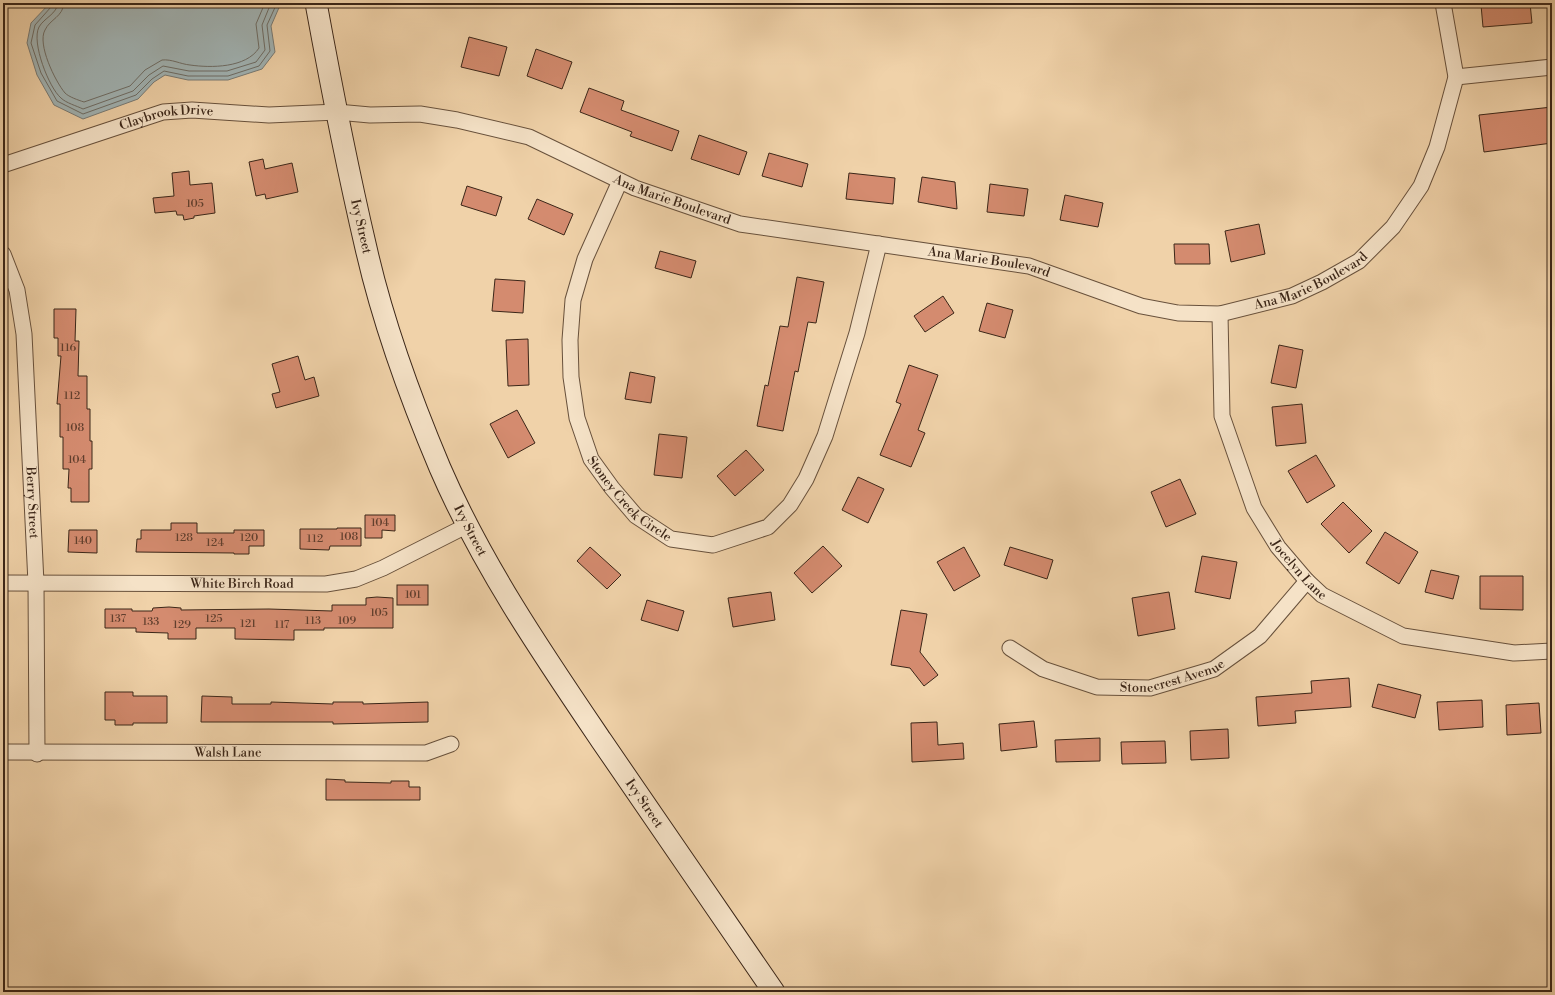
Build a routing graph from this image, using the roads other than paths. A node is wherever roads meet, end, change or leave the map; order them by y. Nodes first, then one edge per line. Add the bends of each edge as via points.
1 (316, 3) edge
2 (1444, 3) edge
3 (1552, 67) edge
4 (1456, 77) junction
5 (337, 112) junction
6 (3, 165) edge
7 (620, 181) junction
8 (879, 244) junction
9 (3, 254) edge
10 (1220, 314) junction
11 (468, 525) junction
12 (1307, 581) junction
13 (3, 583) edge
14 (36, 583) junction
15 (1010, 648) dead end
16 (1552, 651) edge
17 (451, 744) dead end
18 (3, 752) edge
19 (37, 754) junction
20 (774, 992) edge

1 - 5 main road, Ivy Street
2 - 4 street, Ana Marie Boulevard
3 - 4 street
4 - 10 street, Ana Marie Boulevard via 1437,147 1421,186 1393,227 1359,261 1322,282 1292,296
5 - 6 street, Claybrook Drive via 269,115 192,110 163,112
5 - 7 street, Ana Marie Boulevard via 370,115 420,114 490,127 529,137
5 - 11 main road, Ivy Street via 366,249 396,354 438,464
7 - 8 street, Ana Marie Boulevard via 740,224
7 - 8 street, Stoney Creek Circle via 585,259 573,300 571,377 577,418 591,459 636,516 671,539 713,545 768,527 790,505 806,479 825,436 857,333
8 - 10 street, Ana Marie Boulevard via 1029,266 1141,306 1178,313
9 - 14 street, Berry Street via 17,290 24,334
10 - 12 street, Jocelyn Lane via 1222,416 1254,508 1278,547
11 - 14 street, White Birch Road via 383,568 356,579 326,584
11 - 20 main road, Ivy Street via 514,609
12 - 15 street, Stonecrest Avenue via 1260,636 1214,669 1150,688 1097,687 1043,669
12 - 16 street, Jocelyn Lane via 1322,595 1403,636 1514,654
13 - 14 street, White Birch Road
14 - 19 street, Berry Street
17 - 19 street, Walsh Lane via 426,753
18 - 19 street, Walsh Lane

